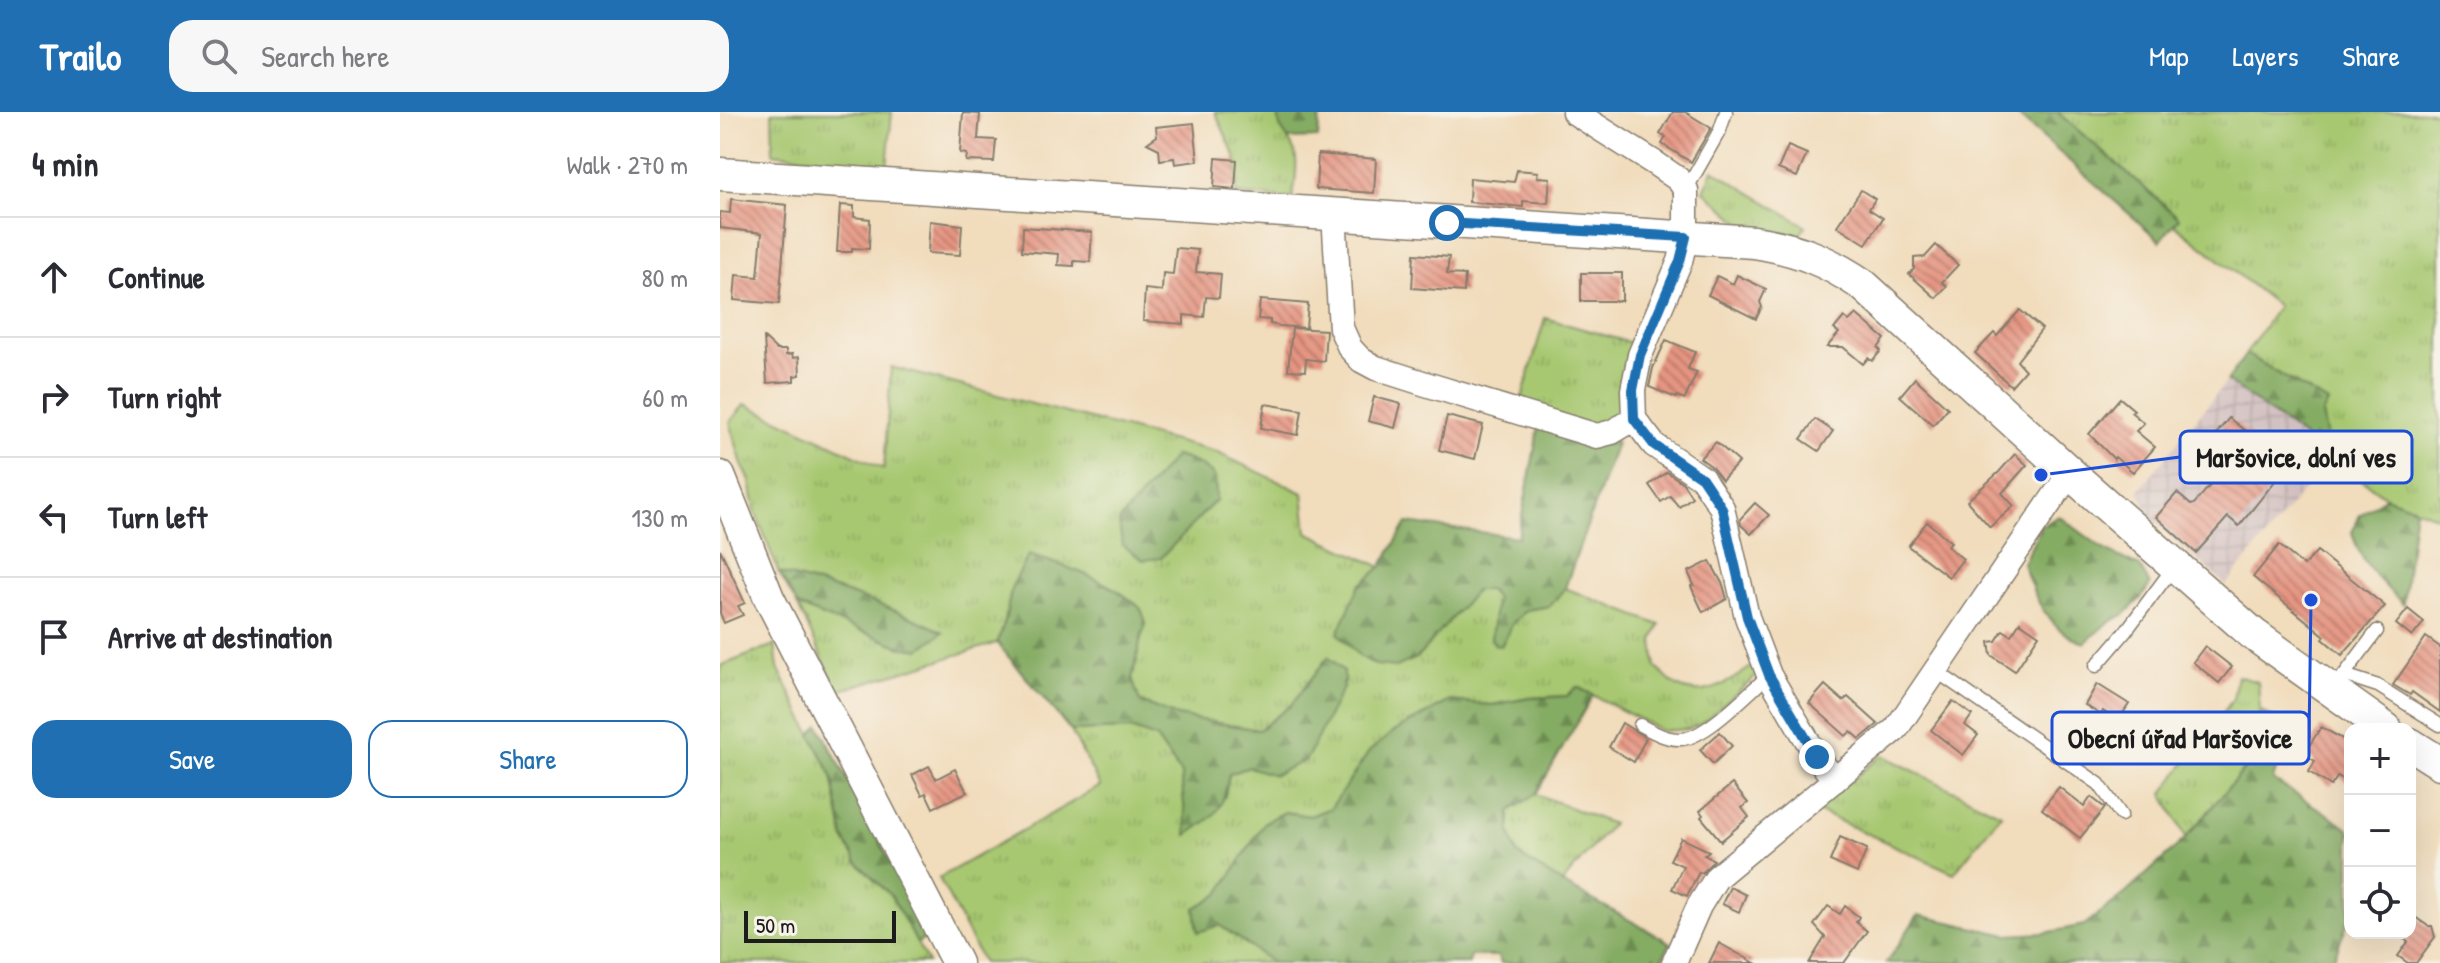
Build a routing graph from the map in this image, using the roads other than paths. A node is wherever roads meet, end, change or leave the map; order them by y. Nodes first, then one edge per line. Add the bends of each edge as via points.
1 (1574, 112) edge
2 (1726, 112) edge
3 (720, 174) edge
4 (1686, 190) junction
5 (1334, 214) junction
6 (1686, 237) junction
7 (1634, 419) junction
8 (2070, 473) junction
9 (720, 476) edge
10 (2175, 565) junction
11 (2377, 631) dead end
12 (2096, 666) dead end
13 (1936, 671) junction
14 (1769, 675) junction
15 (2338, 683) junction
16 (2380, 723) edge
17 (1640, 725) dead end
18 (2440, 725) edge
19 (2416, 748) edge
20 (2440, 763) edge
21 (1835, 780) junction
22 (2121, 815) dead end
23 (957, 963) edge
24 (1674, 963) edge

1 - 4 street via 1678,179
2 - 4 lane
3 - 5 main road
4 - 6 street
5 - 6 main road
5 - 7 street via 1341,328 1361,360 1597,436
6 - 7 street via 1640,355
6 - 8 main road via 1787,247 1838,267 1896,313
7 - 14 street via 1654,445 1702,478 1722,508 1747,617
8 - 10 main road
8 - 13 street
9 - 23 street via 769,598
10 - 12 lane
10 - 15 main road via 2253,634
11 - 15 lane
13 - 21 street via 1896,729
13 - 22 lane via 2099,784
14 - 17 lane via 1698,734 1673,738
14 - 21 street
15 - 16 main road
15 - 18 lane via 2378,686
19 - 20 main road
21 - 24 street via 1717,877

